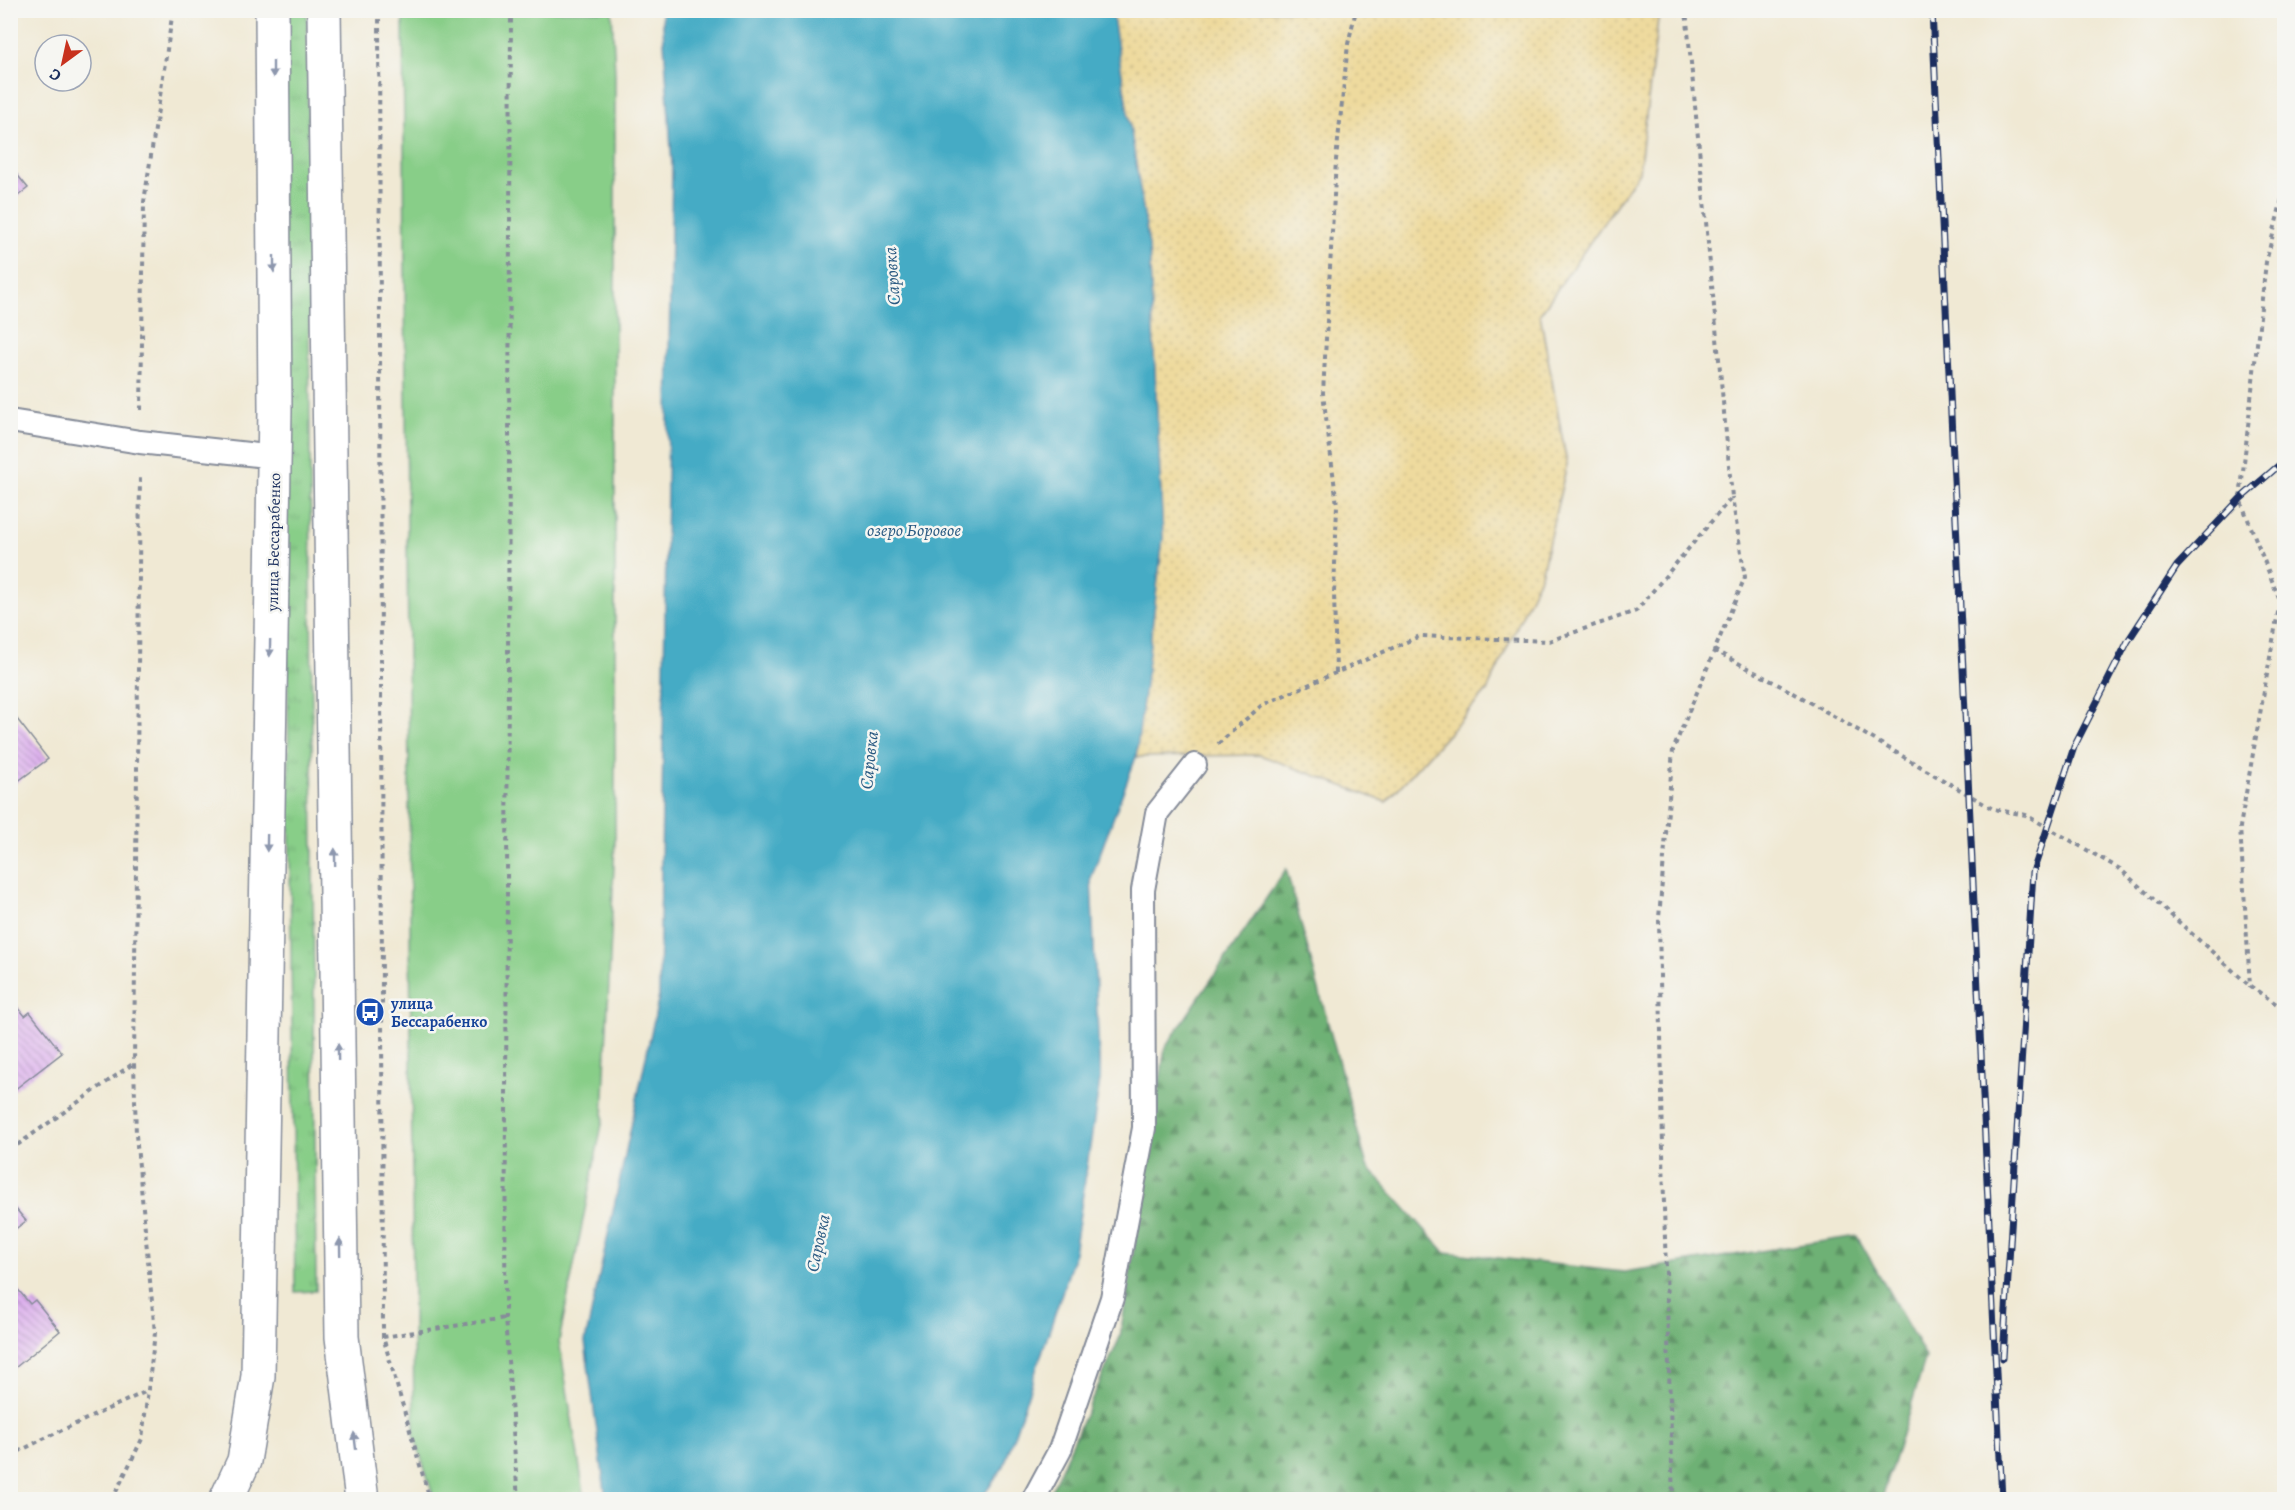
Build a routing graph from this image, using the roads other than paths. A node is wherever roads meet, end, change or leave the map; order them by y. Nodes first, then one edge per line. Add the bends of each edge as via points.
1 (272, 10) edge
2 (324, 10) edge
3 (10, 421) edge
4 (274, 457) junction
5 (1195, 765) road end
6 (226, 1500) edge
7 (362, 1500) edge
8 (1033, 1500) edge

1 -> 4 main road, улица Бессарабенко
7 -> 2 main road via 342,1337
3 - 4 lane via 140,442
4 -> 6 main road, улица Бессарабенко via 258,1376 244,1461
5 - 8 lane via 1157,813 1143,890 1144,1128 1112,1298 1060,1450

